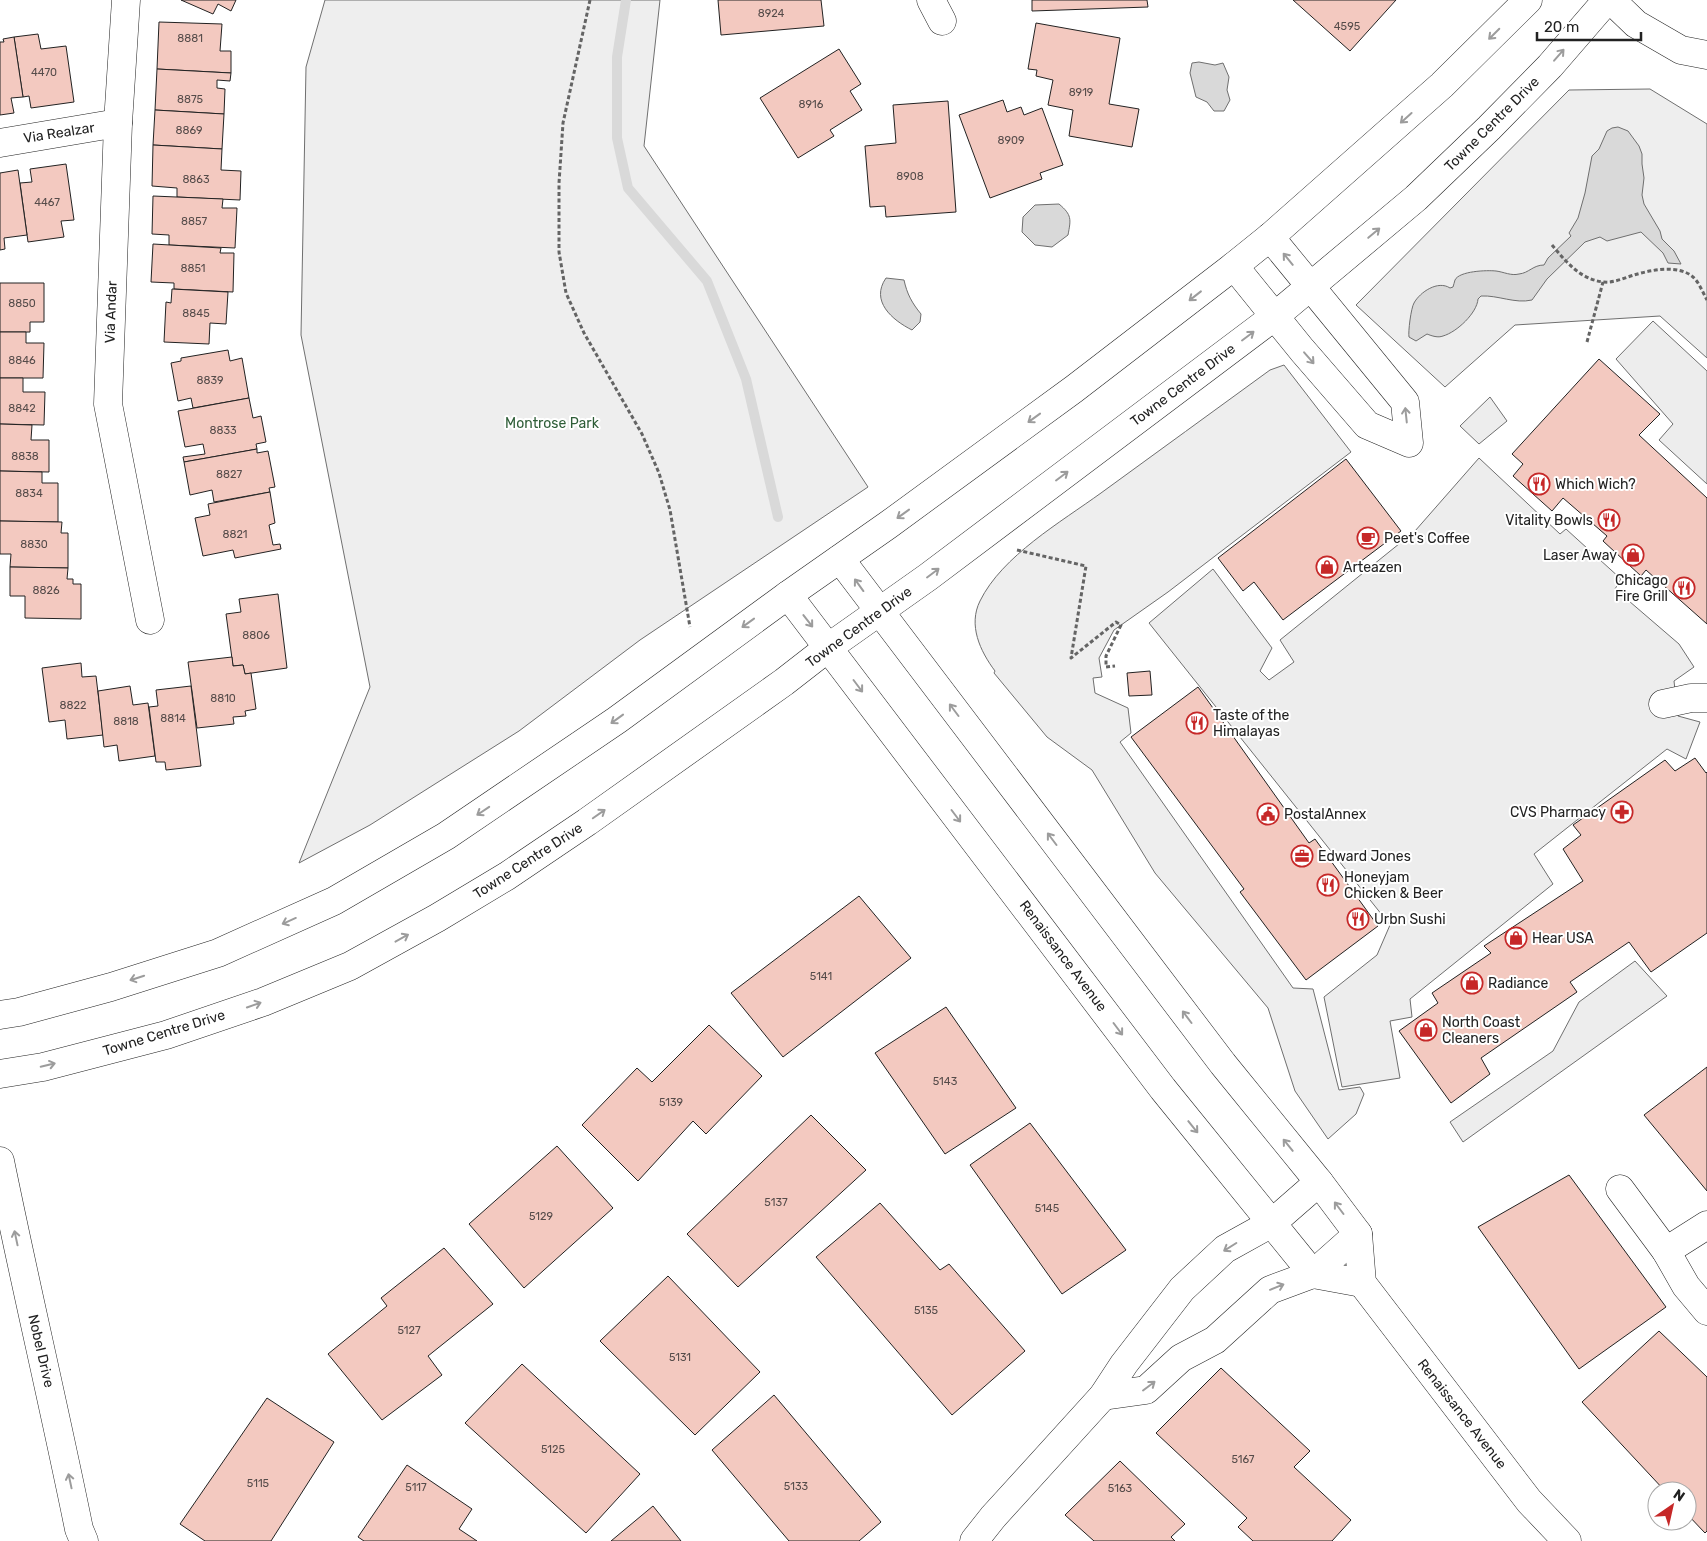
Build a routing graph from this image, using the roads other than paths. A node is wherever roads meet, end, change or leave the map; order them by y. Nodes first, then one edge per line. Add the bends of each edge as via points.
1 (126, 0) edge
2 (1528, 0) edge
3 (1607, 0) edge
4 (1611, 0) edge
5 (1707, 56) edge
6 (118, 123) junction
7 (0, 143) edge
8 (1270, 237) junction
9 (1234, 266) junction
10 (1310, 286) junction
11 (1275, 316) junction
12 (840, 559) junction
13 (788, 595) junction
14 (878, 612) junction
15 (150, 620) dead end
16 (829, 647) junction
17 (1707, 698) edge
18 (1663, 704) dead end
19 (0, 1016) edge
20 (0, 1074) edge
21 (0, 1161) edge
22 (1319, 1182) junction
23 (1620, 1189) dead end
24 (1272, 1223) junction
25 (1707, 1225) edge
26 (1358, 1234) junction
27 (1666, 1251) junction
28 (1313, 1274) junction
29 (1362, 1283) junction
30 (1707, 1311) edge
31 (1103, 1396) junction
32 (84, 1541) edge
33 (974, 1541) edge
34 (1567, 1541) edge

1 - 6 main road, Via Andar
2 -> 8 main road via 1442,85
10 -> 3 main road, Towne Centre Drive via 1416,198 1489,128 1550,66
4 - 5 main road via 1636,24 1681,50
6 - 7 main road, Via Realzar
6 - 15 main road, Via Andar via 108,404
8 - 9 main road
10 -> 8 main road
9 - 11 main road
9 -> 12 main road via 1074,389
10 - 11 main road, Towne Centre Drive
11 -> 10 main road via 1367,425 1409,443 1405,402
14 -> 11 main road, Towne Centre Drive
12 - 13 main road
14 -> 12 main road
13 -> 16 main road, Renaissance Avenue
13 -> 19 main road via 617,720 446,836 334,901 218,953 111,987
14 - 16 main road, Towne Centre Drive
22 -> 14 main road via 1223,1064
20 -> 16 main road, Towne Centre Drive via 166,1035 263,1002 350,966 507,876
16 -> 24 main road, Renaissance Avenue via 1163,1089
17 - 18 main road
32 -> 21 main road, Nobel Drive
22 - 24 main road
26 -> 22 main road
23 - 27 main road
24 - 28 main road, Renaissance Avenue
24 -> 31 main road via 1225,1249 1182,1289
25 - 27 main road
26 - 28 main road
26 - 29 main road
27 - 30 main road via 1686,1286
28 - 29 main road
31 -> 28 main road via 1146,1390 1181,1358 1215,1340 1270,1290
29 - 34 main road, Renaissance Avenue via 1530,1501
31 - 33 main road

